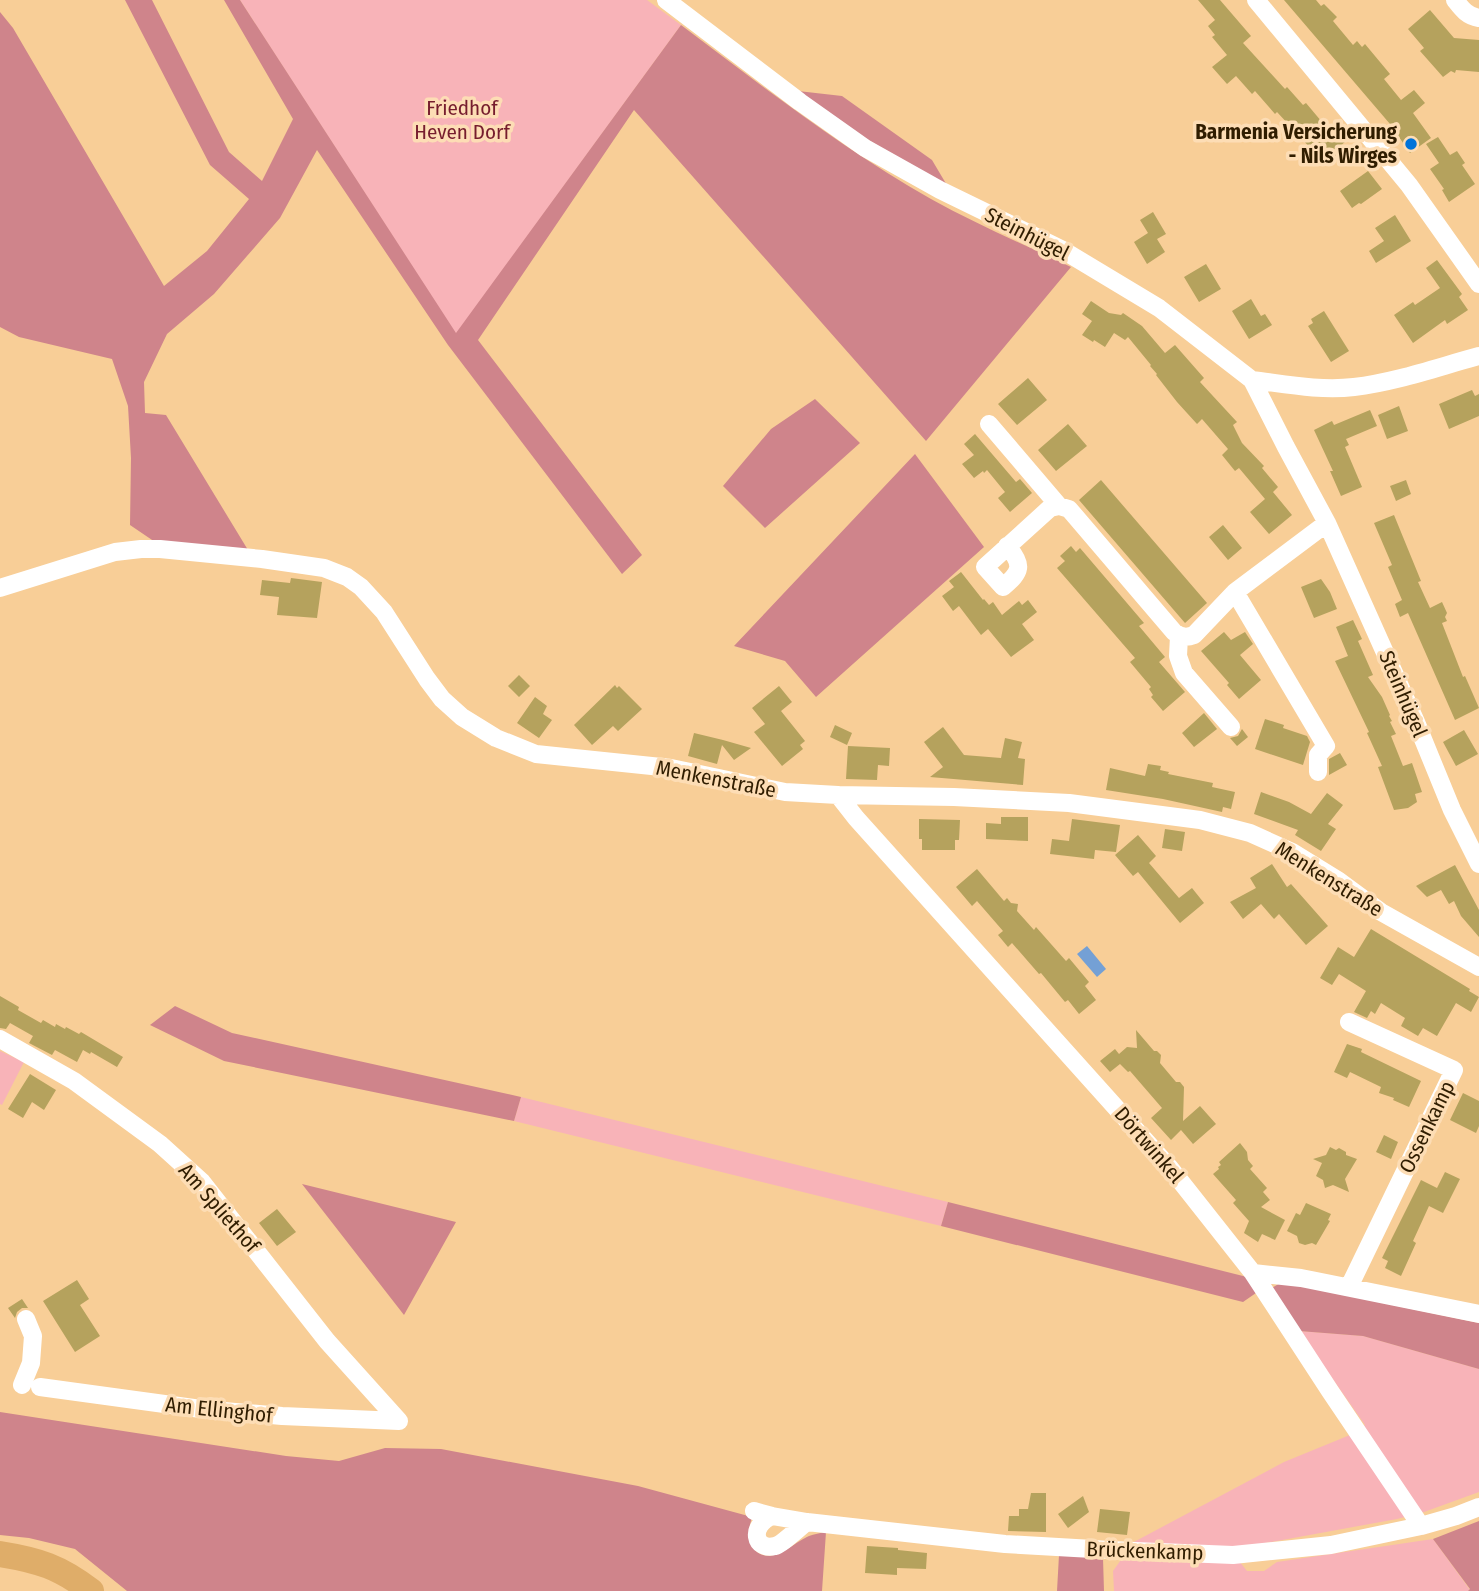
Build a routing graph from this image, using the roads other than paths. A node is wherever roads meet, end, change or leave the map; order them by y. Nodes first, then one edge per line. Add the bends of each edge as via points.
1 (1256, 0) edge
2 (1455, 0) edge
3 (673, 2) edge
4 (1479, 18) edge
5 (1479, 284) edge
6 (1479, 356) edge
7 (1252, 380) junction
8 (989, 424) dead end
9 (1059, 506) junction
10 (1327, 523) junction
11 (1007, 547) dead end
12 (0, 588) edge
13 (1235, 592) junction
14 (1179, 636) junction
15 (1231, 727) dead end
16 (1318, 772) dead end
17 (838, 795) junction
18 (1479, 864) edge
19 (1479, 967) edge
20 (1349, 1022) dead end
21 (0, 1039) edge
22 (1253, 1273) junction
23 (1349, 1287) junction
24 (1479, 1314) edge
25 (26, 1320) dead end
26 (399, 1421) joint
27 (1479, 1507) edge
28 (754, 1511) dead end
29 (772, 1516) junction
30 (807, 1522) junction
31 (1421, 1526) junction
32 (0, 1555) edge
33 (0, 1571) edge
34 (61, 1591) edge
35 (91, 1591) edge

1 - 5 street via 1409,185
2 - 4 street via 1470,16
3 - 7 street, Steinhügel via 865,148 1061,249 1159,308
6 - 7 street via 1353,387
7 - 10 street, Steinhügel
8 - 9 street
9 - 11 street via 1050,508
9 - 14 street via 1069,509
10 - 13 street
10 - 18 street, Steinhügel
12 - 17 street, Menkenstraße via 115,552 141,549 324,568 362,587 442,699 496,738 536,754 671,768 777,791
13 - 14 street via 1194,635
13 - 16 street via 1326,746 1318,755
14 - 15 street via 1178,656 1184,673
17 - 19 street, Menkenstraße via 1069,803 1200,820 1250,833 1292,852 1381,912
17 - 22 street, Dörtwinkel via 1170,1168
20 - 23 street, Ossenkamp via 1454,1070
21 - 26 street, Am Spliethof via 74,1081 160,1144 202,1182 327,1342
22 - 23 street
22 - 31 street, Dörtwinkel
23 - 24 street
25 - 26 street, Am Ellinghof via 33,1336 31,1386 201,1409
27 - 31 street, Brückenkamp
28 - 29 street, Brückenkamp
29 - 30 street, Brückenkamp
29 - 30 street via 758,1526 756,1534 766,1546 779,1545
30 - 31 street, Brückenkamp via 1005,1544 1233,1555 1331,1545
32 - 35 highway via 43,1563
33 - 34 highway

